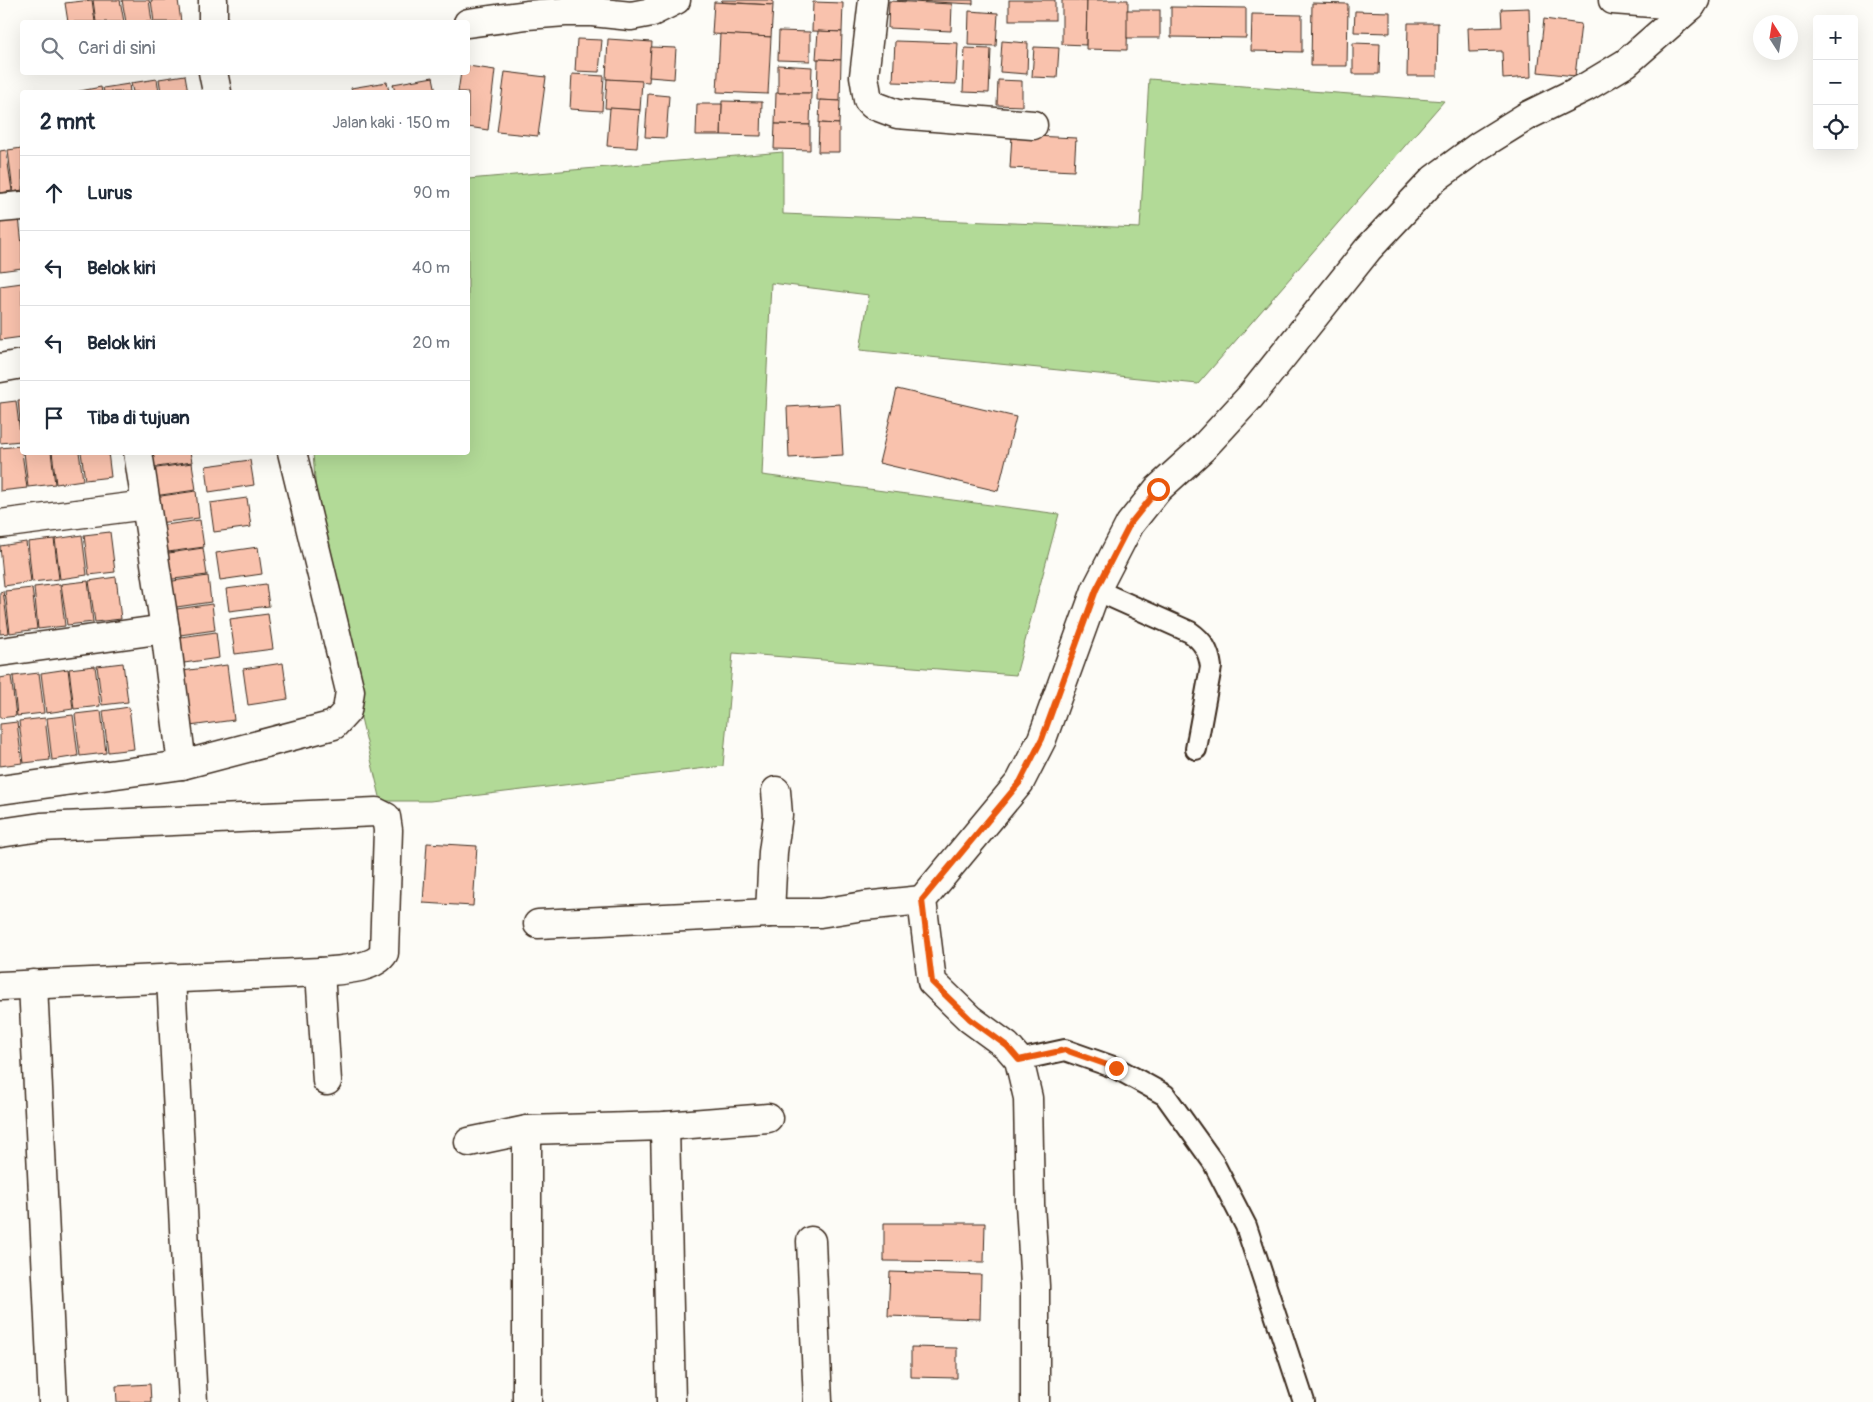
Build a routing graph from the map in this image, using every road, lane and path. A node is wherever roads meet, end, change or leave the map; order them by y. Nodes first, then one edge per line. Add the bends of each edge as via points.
1 (213, 0) edge
2 (676, 0) edge
3 (873, 0) edge
4 (1612, 0) edge
5 (1693, 3) edge
6 (481, 14) edge
7 (213, 20) edge
8 (214, 75) edge
9 (217, 90) edge
10 (1033, 125) dead end
11 (20, 206) edge
12 (0, 208) edge
13 (20, 364) edge
14 (0, 368) edge
15 (138, 455) edge
16 (293, 455) edge
17 (146, 505) junction
18 (0, 524) edge
19 (1096, 590) junction
20 (165, 630) junction
21 (0, 652) edge
22 (1196, 749) dead end
23 (182, 765) junction
24 (0, 790) edge
25 (776, 791) dead end
26 (0, 833) edge
27 (922, 900) junction
28 (770, 913) junction
29 (538, 924) dead end
30 (320, 972) junction
31 (171, 978) junction
32 (33, 984) junction
33 (0, 986) edge
34 (1019, 1060) junction
35 (327, 1081) dead end
36 (768, 1118) dead end
37 (665, 1126) junction
38 (527, 1130) junction
39 (469, 1142) dead end
40 (811, 1241) dead end
41 (53, 1402) edge
42 (193, 1402) edge
43 (527, 1402) edge
44 (671, 1402) edge
45 (818, 1402) edge
46 (1035, 1402) edge
47 (1304, 1402) edge

1 - 7 street
2 - 6 street via 652,12 632,16 592,12
3 - 10 street via 864,76 868,100 873,105 897,114
4 - 5 street
5 - 19 street via 1626,62 1586,87 1529,115 1434,179 1368,250 1250,397 1202,449 1158,489 1130,524
8 - 9 street
11 - 12 street
13 - 14 street
15 - 17 street
16 - 23 street via 350,691 348,711 334,725
17 - 18 street
17 - 20 street
19 - 22 lane via 1201,640 1211,667
19 - 27 street via 1042,739 1020,782
20 - 21 street
20 - 23 street
23 - 24 street
25 - 28 street via 778,815
26 - 30 street via 41,827 376,812 386,817 388,830 384,953 381,958 364,966
27 - 28 street via 820,913
27 - 34 street via 932,982
28 - 29 street
30 - 31 street
30 - 35 street
31 - 32 street
31 - 42 street
32 - 33 street
32 - 41 street
34 - 46 street via 1028,1098 1030,1204 1036,1286
34 - 47 lane via 1065,1050 1116,1068 1165,1095 1213,1162 1246,1226
36 - 37 street
37 - 38 street
37 - 44 street
38 - 39 street
38 - 43 street
40 - 45 street

